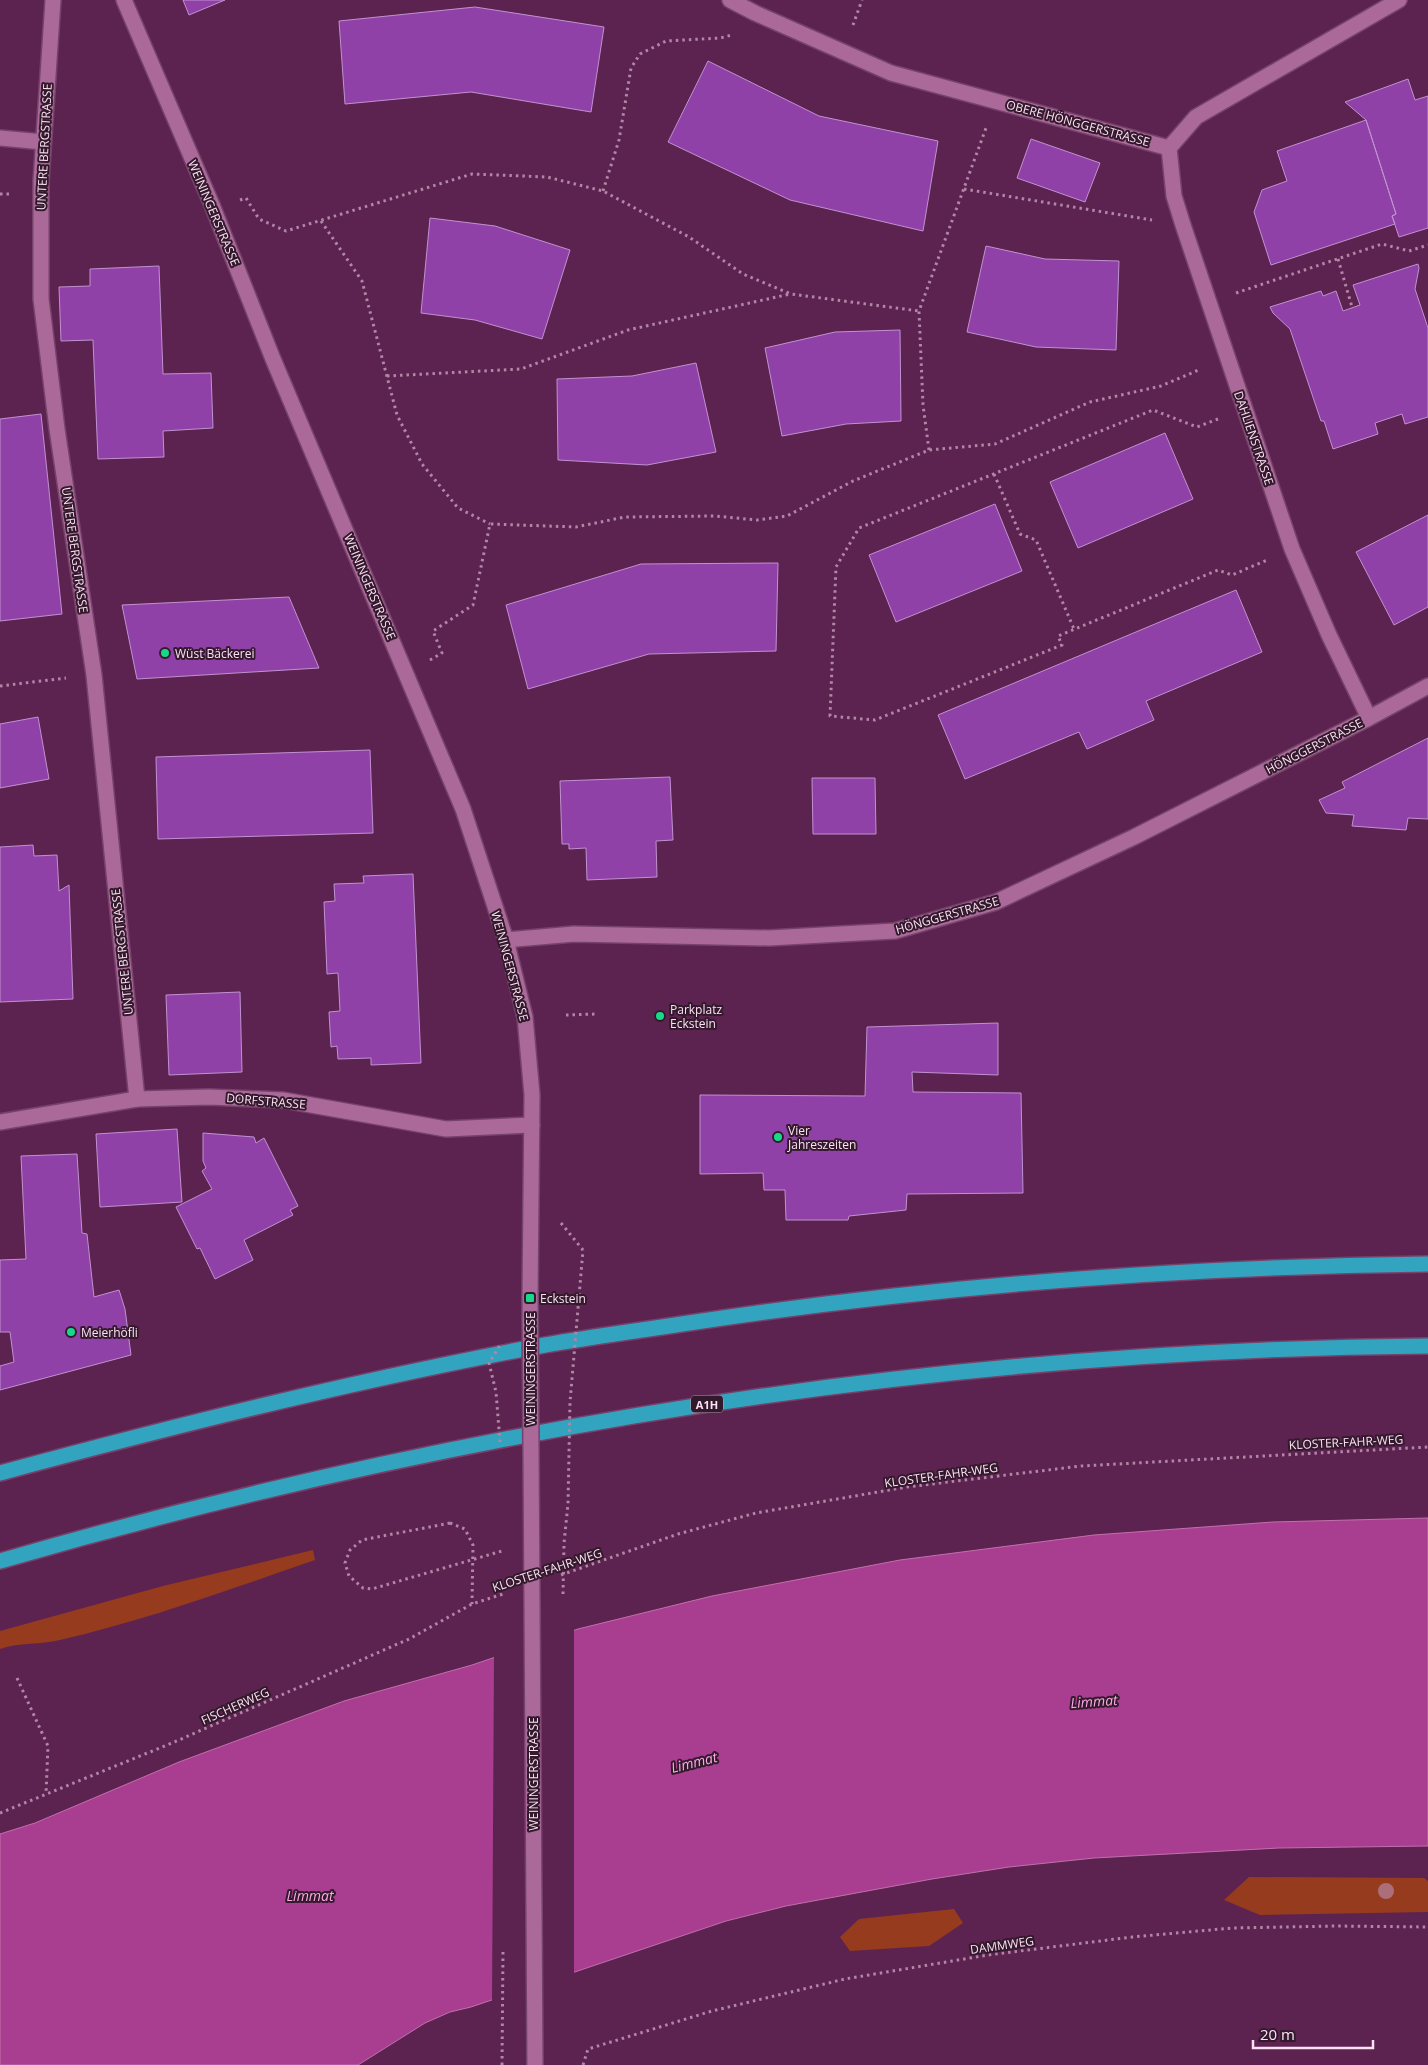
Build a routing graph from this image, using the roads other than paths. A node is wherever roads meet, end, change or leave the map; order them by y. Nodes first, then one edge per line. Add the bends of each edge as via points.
1 (53, 0) edge
2 (124, 0) edge
3 (730, 0) edge
4 (1399, 0) edge
5 (0, 138) edge
6 (44, 142) junction
7 (1169, 148) junction
8 (1428, 686) edge
9 (1370, 718) junction
10 (506, 940) junction
11 (137, 1099) junction
12 (0, 1122) edge
13 (532, 1125) junction
14 (1428, 1264) edge
15 (1428, 1346) edge
16 (0, 1473) edge
17 (0, 1561) edge
18 (534, 2065) edge

1 - 6 street, UNTERE BERGSTRASSE
2 - 10 street, WEININGERSTRASSE via 463,809
3 - 7 street, OBERE HÖNGGERSTRASSE via 891,73
4 - 7 street via 1196,117
5 - 6 street
6 - 11 street, UNTERE BERGSTRASSE via 41,299 94,675
7 - 9 street, DAHLIENSTRASSE via 1174,196 1183,226 1292,549
8 - 9 street, HÖNGGERSTRASSE
9 - 10 street, HÖNGGERSTRASSE via 1134,837 996,902 895,931 769,938 574,934
10 - 13 street, WEININGERSTRASSE via 525,1017
11 - 12 street, DORFSTRASSE
11 - 13 street, DORFSTRASSE via 209,1096 283,1100 446,1129
13 - 18 street, WEININGERSTRASSE, bridge via 529,1259
14 - 16 highway via 1134,1274 933,1291 729,1317 549,1344 424,1368 249,1408
15 - 17 highway, A1H via 1286,1348 1103,1358 728,1400 494,1440 94,1534

